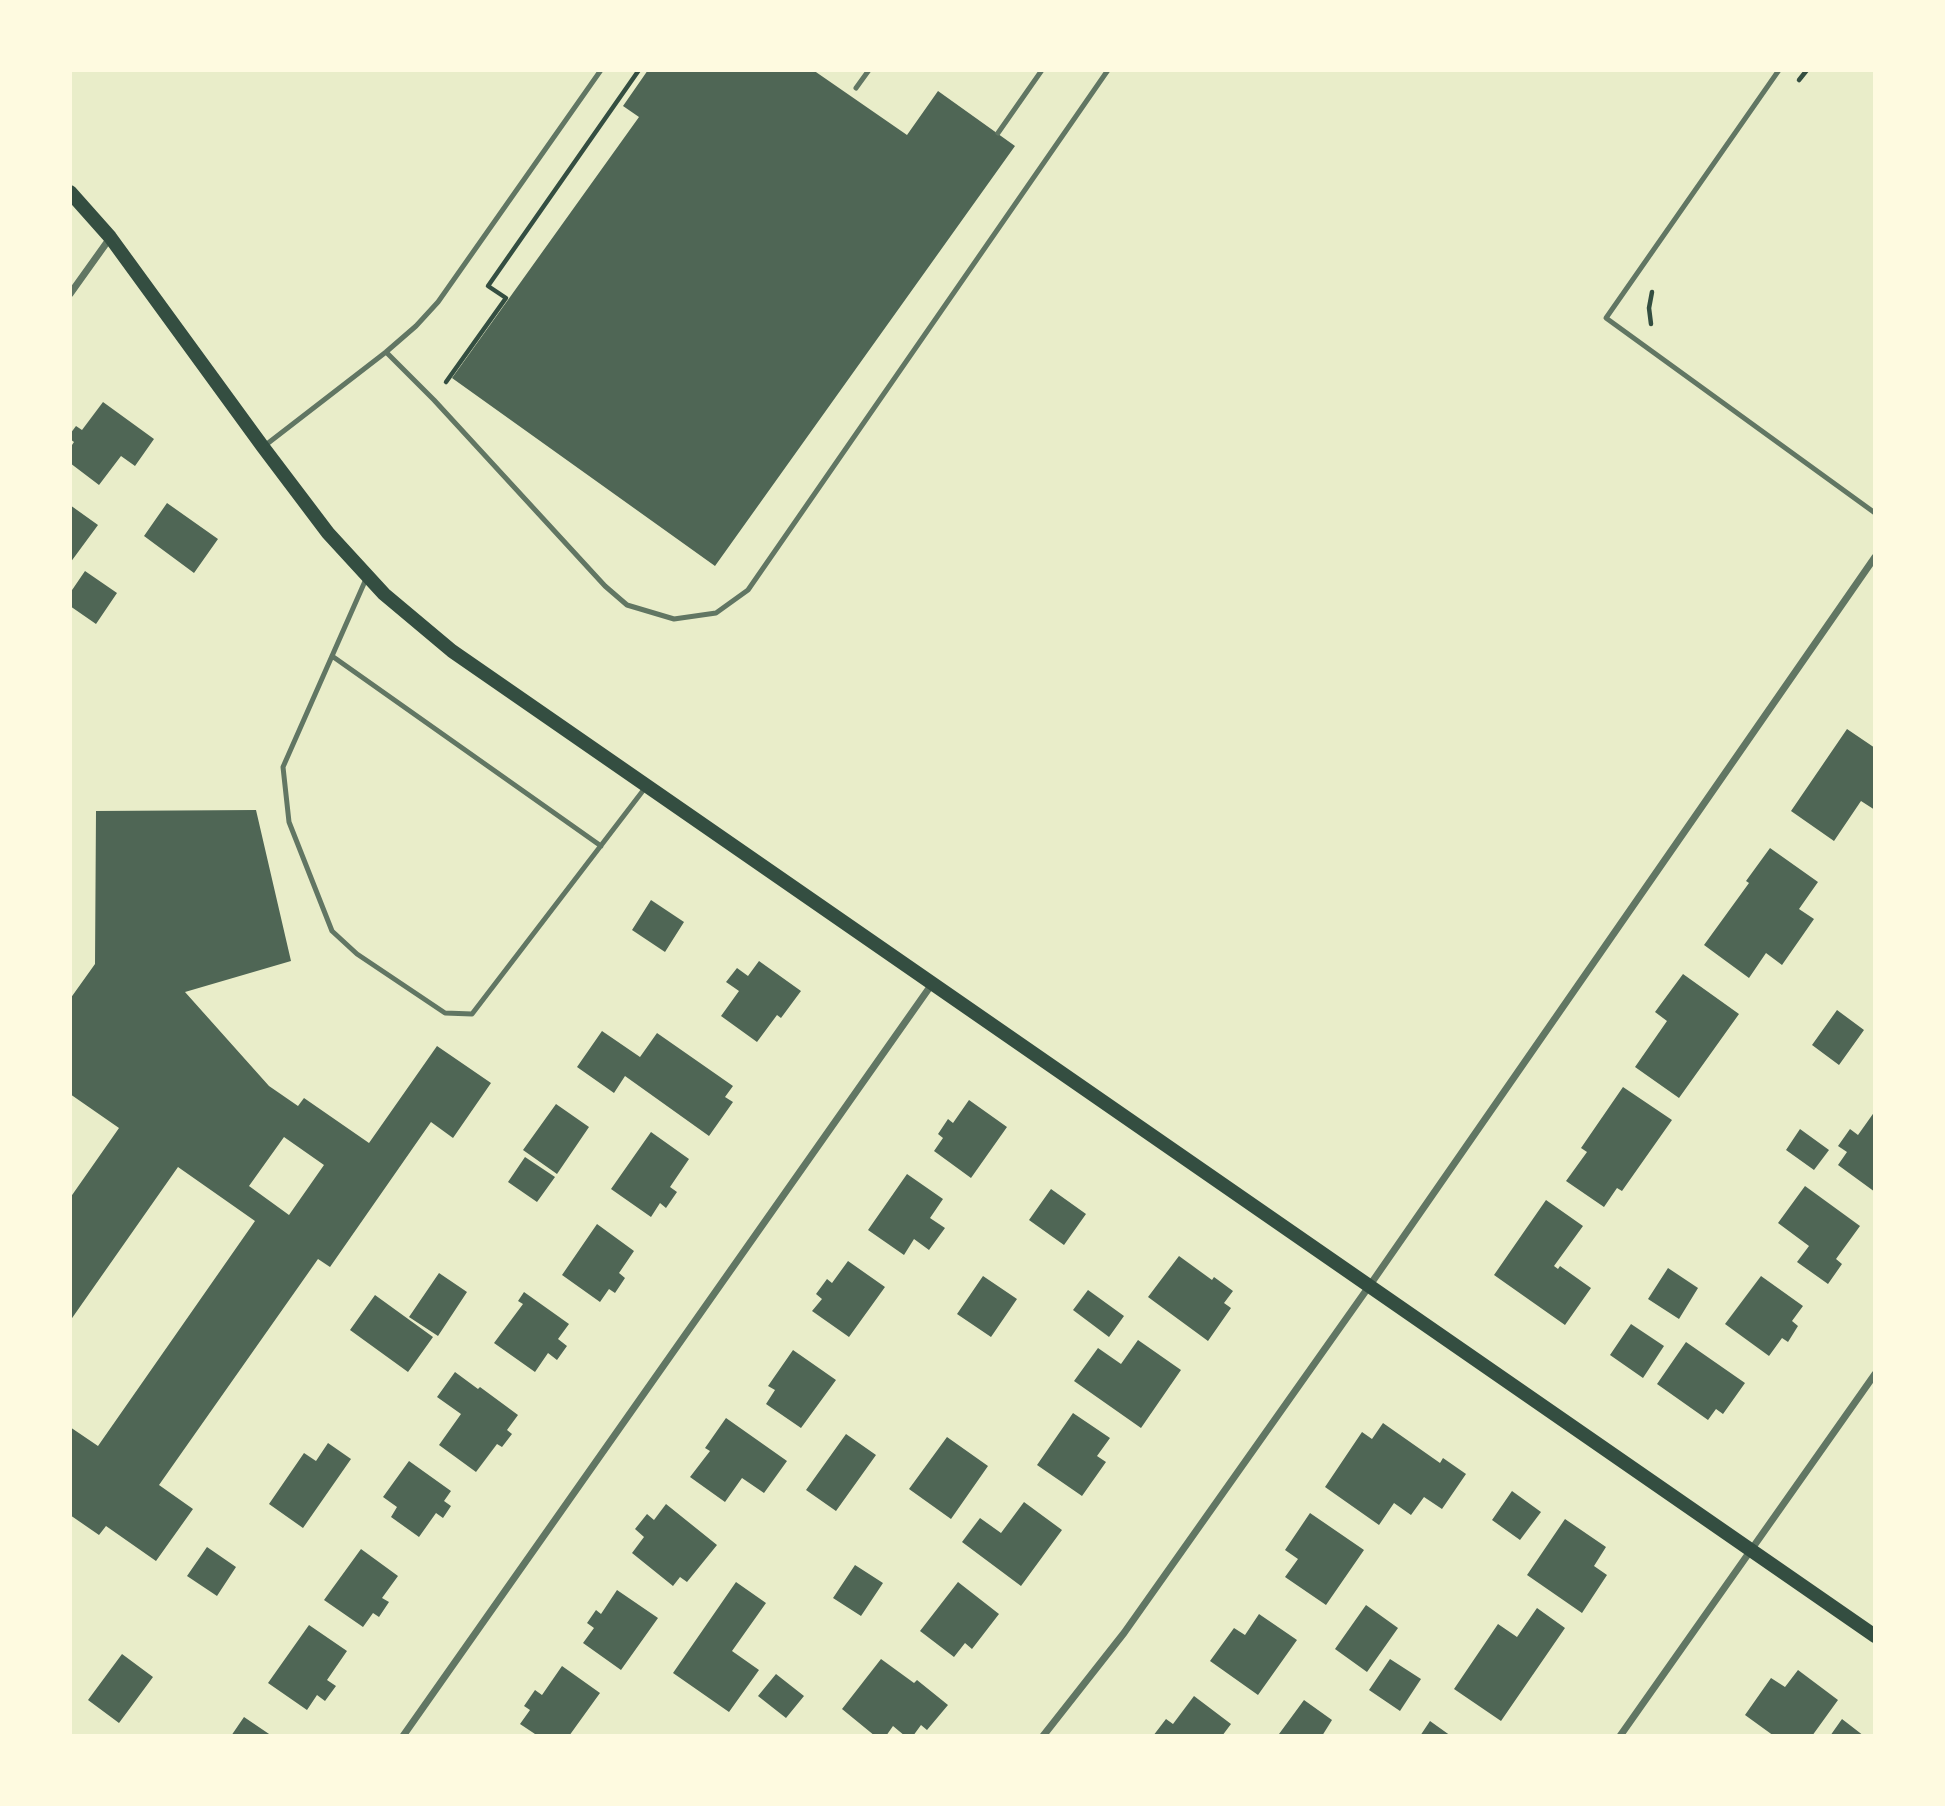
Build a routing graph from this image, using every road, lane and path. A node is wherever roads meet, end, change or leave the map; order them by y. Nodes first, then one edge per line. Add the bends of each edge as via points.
1 (601, 70) edge
2 (639, 70) edge
3 (869, 70) edge
4 (1042, 70) edge
5 (1108, 70) edge
6 (1779, 70) edge
7 (1807, 70) edge
8 (1799, 81) dead end
9 (856, 88) dead end
10 (998, 133) dead end
11 (70, 192) edge
12 (110, 237) junction
13 (1658, 281) dead end
14 (70, 294) edge
15 (1653, 328) dead end
16 (386, 352) junction
17 (434, 400) junction
18 (262, 447) junction
19 (1875, 513) edge
20 (1875, 557) edge
21 (367, 576) junction
22 (332, 656) junction
23 (646, 786) junction
24 (601, 846) junction
25 (932, 984) junction
26 (1370, 1286) junction
27 (1875, 1374) edge
28 (1751, 1551) junction
29 (1875, 1636) edge
30 (403, 1736) edge
31 (1043, 1736) edge
32 (1620, 1736) edge

1 - 16 lane via 438,302
2 - 17 path via 488,286 506,298
3 - 9 lane
4 - 10 lane
5 - 17 lane via 748,590 716,613 674,619 627,605
6 - 19 lane via 1606,318
7 - 8 path
11 - 12 main road
12 - 14 street
12 - 18 main road
13 - 15 path via 1649,308
16 - 17 lane
16 - 18 lane
18 - 21 main road
20 - 26 street
21 - 22 lane
21 - 23 main road via 452,651
22 - 24 lane
22 - 24 lane via 283,766 289,822 298,846 332,931 357,954 445,1013 472,1014
23 - 24 lane
23 - 25 main road
25 - 26 main road
25 - 30 street
26 - 28 main road
26 - 31 street via 1124,1633
27 - 28 street
28 - 29 main road
28 - 32 street

